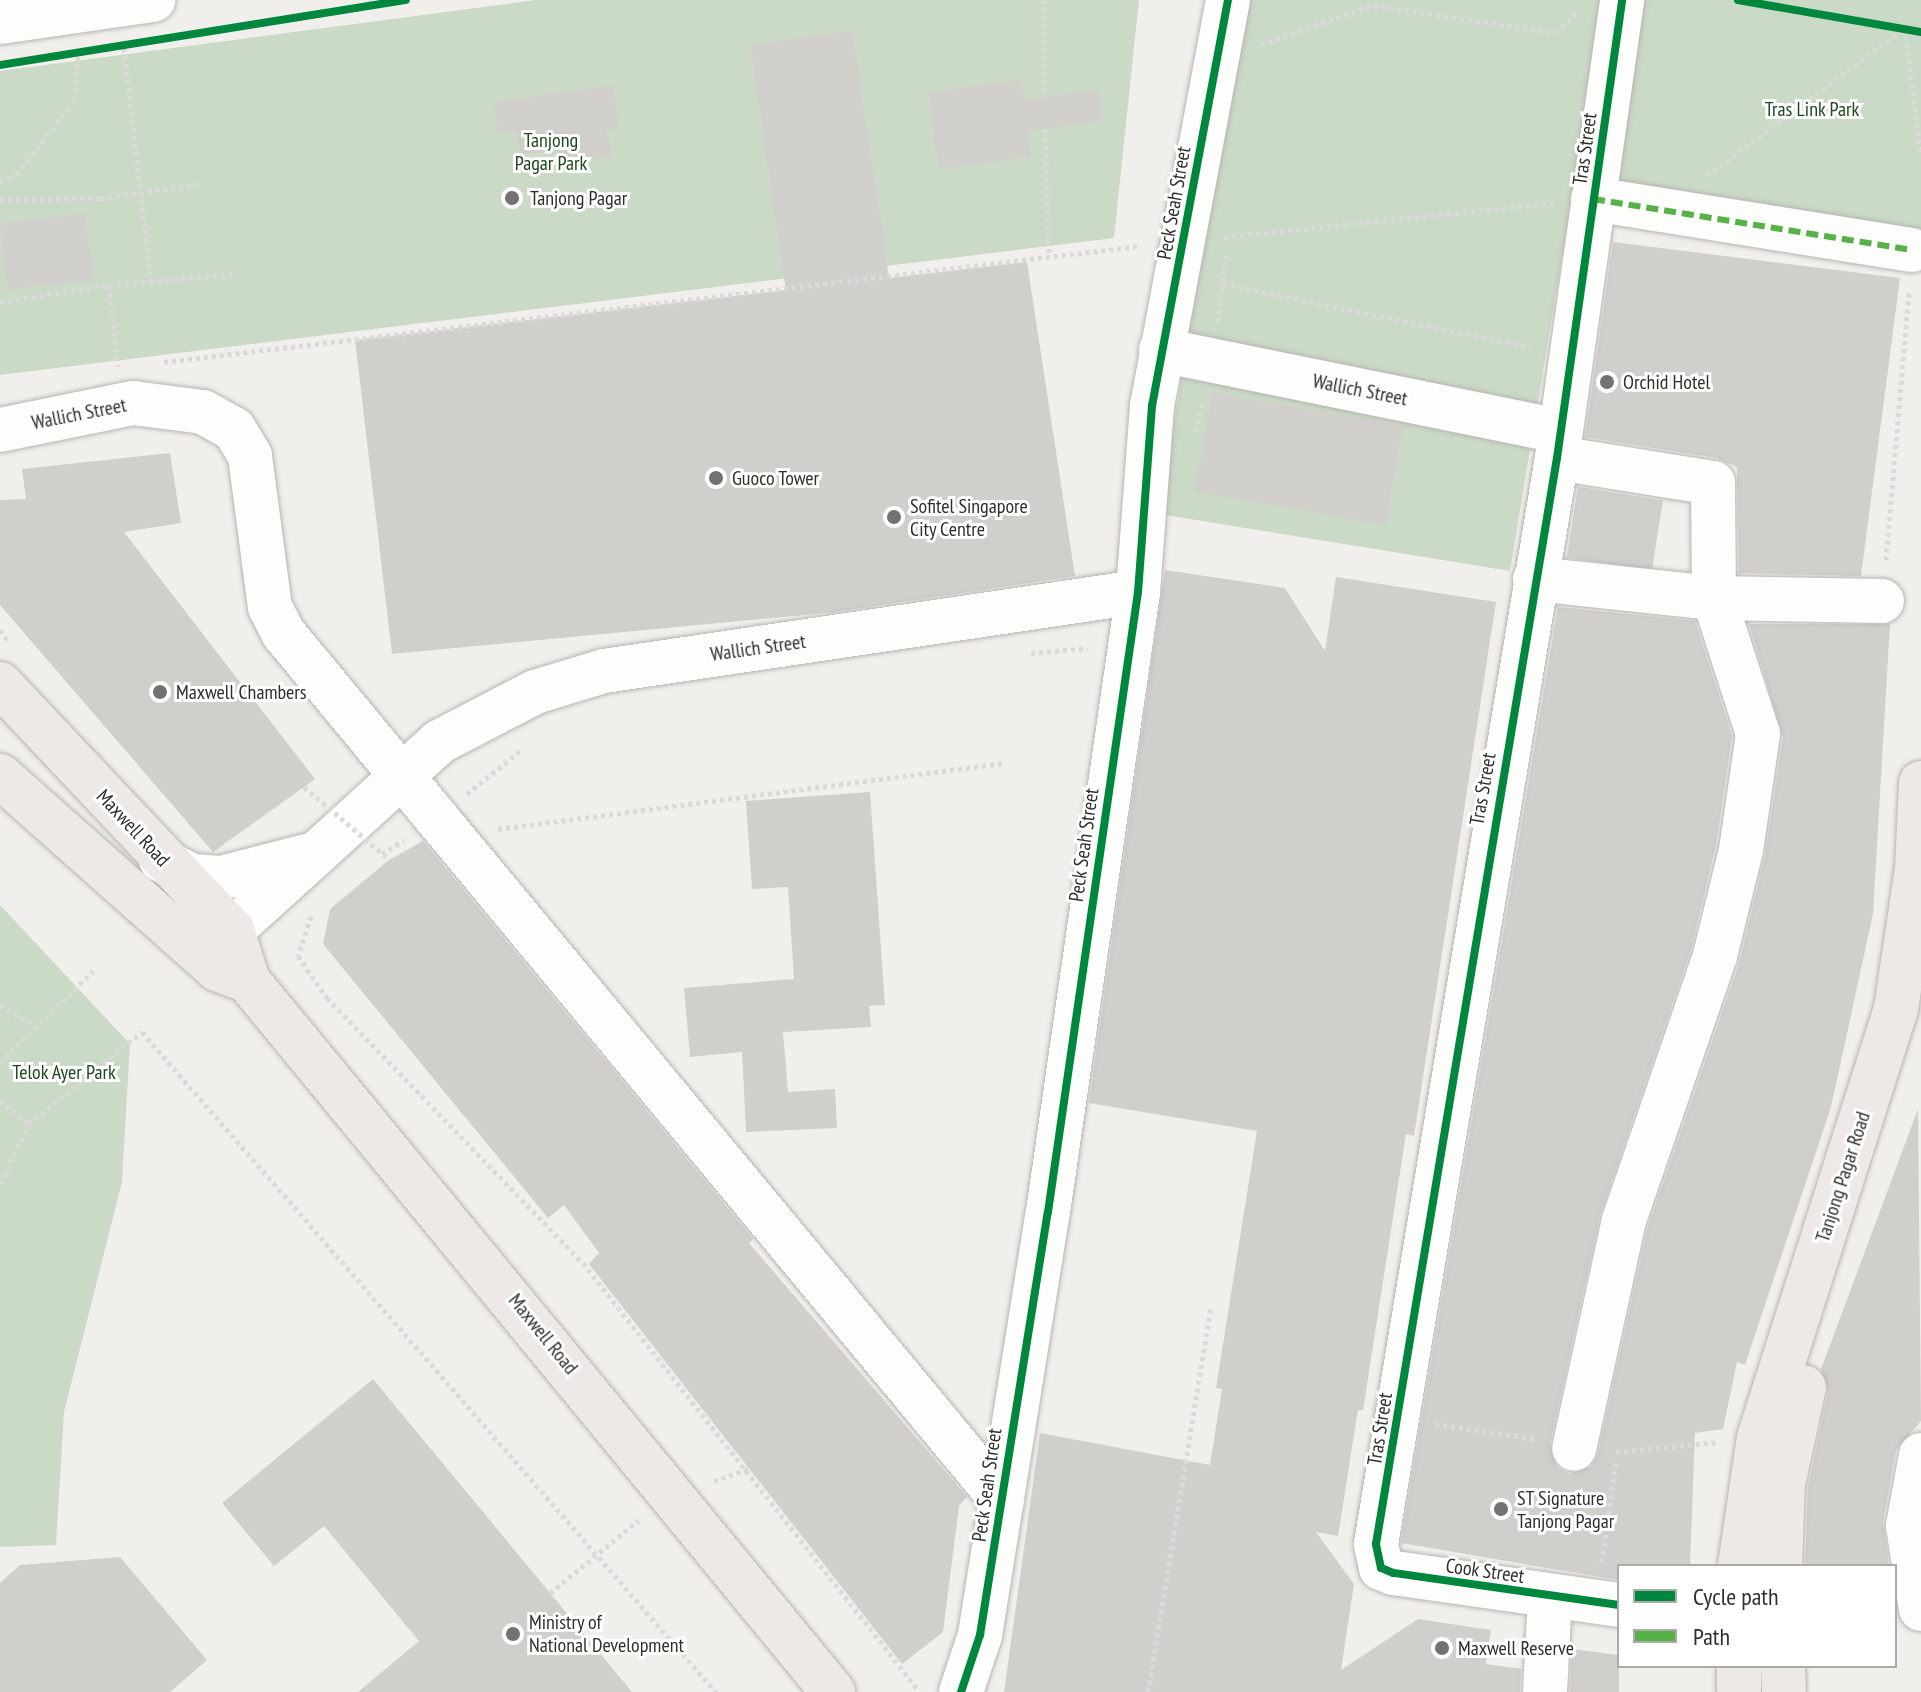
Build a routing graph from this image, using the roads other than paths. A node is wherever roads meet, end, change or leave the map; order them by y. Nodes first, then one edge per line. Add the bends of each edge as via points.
1 (153, 0) edge
2 (1228, 0) edge
3 (1622, 0) edge
4 (0, 22) edge
5 (1593, 199) junction
6 (1912, 250) road end
7 (1174, 292) junction
8 (1161, 350) junction
9 (1152, 406) junction
10 (0, 430) edge
11 (1558, 444) junction
12 (1535, 579) junction
13 (1138, 592) junction
14 (1714, 598) junction
15 (1882, 601) road end
16 (0, 684) edge
17 (403, 775) junction
18 (0, 776) edge
19 (1921, 783) edge
20 (315, 852) junction
21 (161, 860) junction
22 (233, 960) junction
23 (1921, 1024) edge
24 (1574, 1449) road end
25 (1921, 1455) edge
26 (1002, 1500) junction
27 (1740, 1564) edge
28 (1780, 1564) edge
29 (1393, 1573) joint
30 (1550, 1596) junction
31 (1607, 1604) edge
32 (1921, 1609) edge
33 (1739, 1668) edge
34 (1783, 1668) edge
35 (956, 1686) edge
36 (833, 1692) edge
37 (1545, 1692) edge
38 (1739, 1692) edge
39 (1784, 1692) edge

1 - 4 street
2 - 7 street, Peck Seah Street
3 - 5 street, Tras Street
5 - 6 street
5 - 11 street, Tras Street
7 - 8 street, Peck Seah Street
7 - 9 street via 1150,300 1137,317 1127,378 1133,394
8 - 9 street, Peck Seah Street
8 - 11 street, Wallich Street
9 - 13 street, Peck Seah Street
10 - 17 street, Wallich Street via 133,403 203,412 234,429 250,456 270,607 284,634
11 - 12 street, Tras Street
11 - 14 street, Wallich Street via 1713,483
12 - 14 street
12 - 29 street, Tras Street via 1376,1544 1381,1568
13 - 17 street, Wallich Street via 604,671 481,716
13 - 26 street, Peck Seah Street
14 - 15 street
14 - 24 street via 1758,734 1741,850 1715,956 1624,1220
16 - 21 main road, Maxwell Road
17 - 20 street, Wallich Street
17 - 26 street
18 - 22 main road, Maxwell Road
19 - 27 main road, Tanjong Pagar Road via 1917,869 1896,1009 1759,1438
20 - 21 street, Wallich Street via 221,878 193,876
20 - 22 street, Wallich Street
21 - 22 main road, Maxwell Road
22 - 36 main road, Maxwell Road
23 - 28 main road, Tanjong Pagar Road via 1792,1428
25 - 32 street via 1908,1526
26 - 35 street, Peck Seah Street
29 - 30 street, Cook Street
30 - 31 street, Cook Street
30 - 37 street
33 - 38 main road
34 - 39 main road

